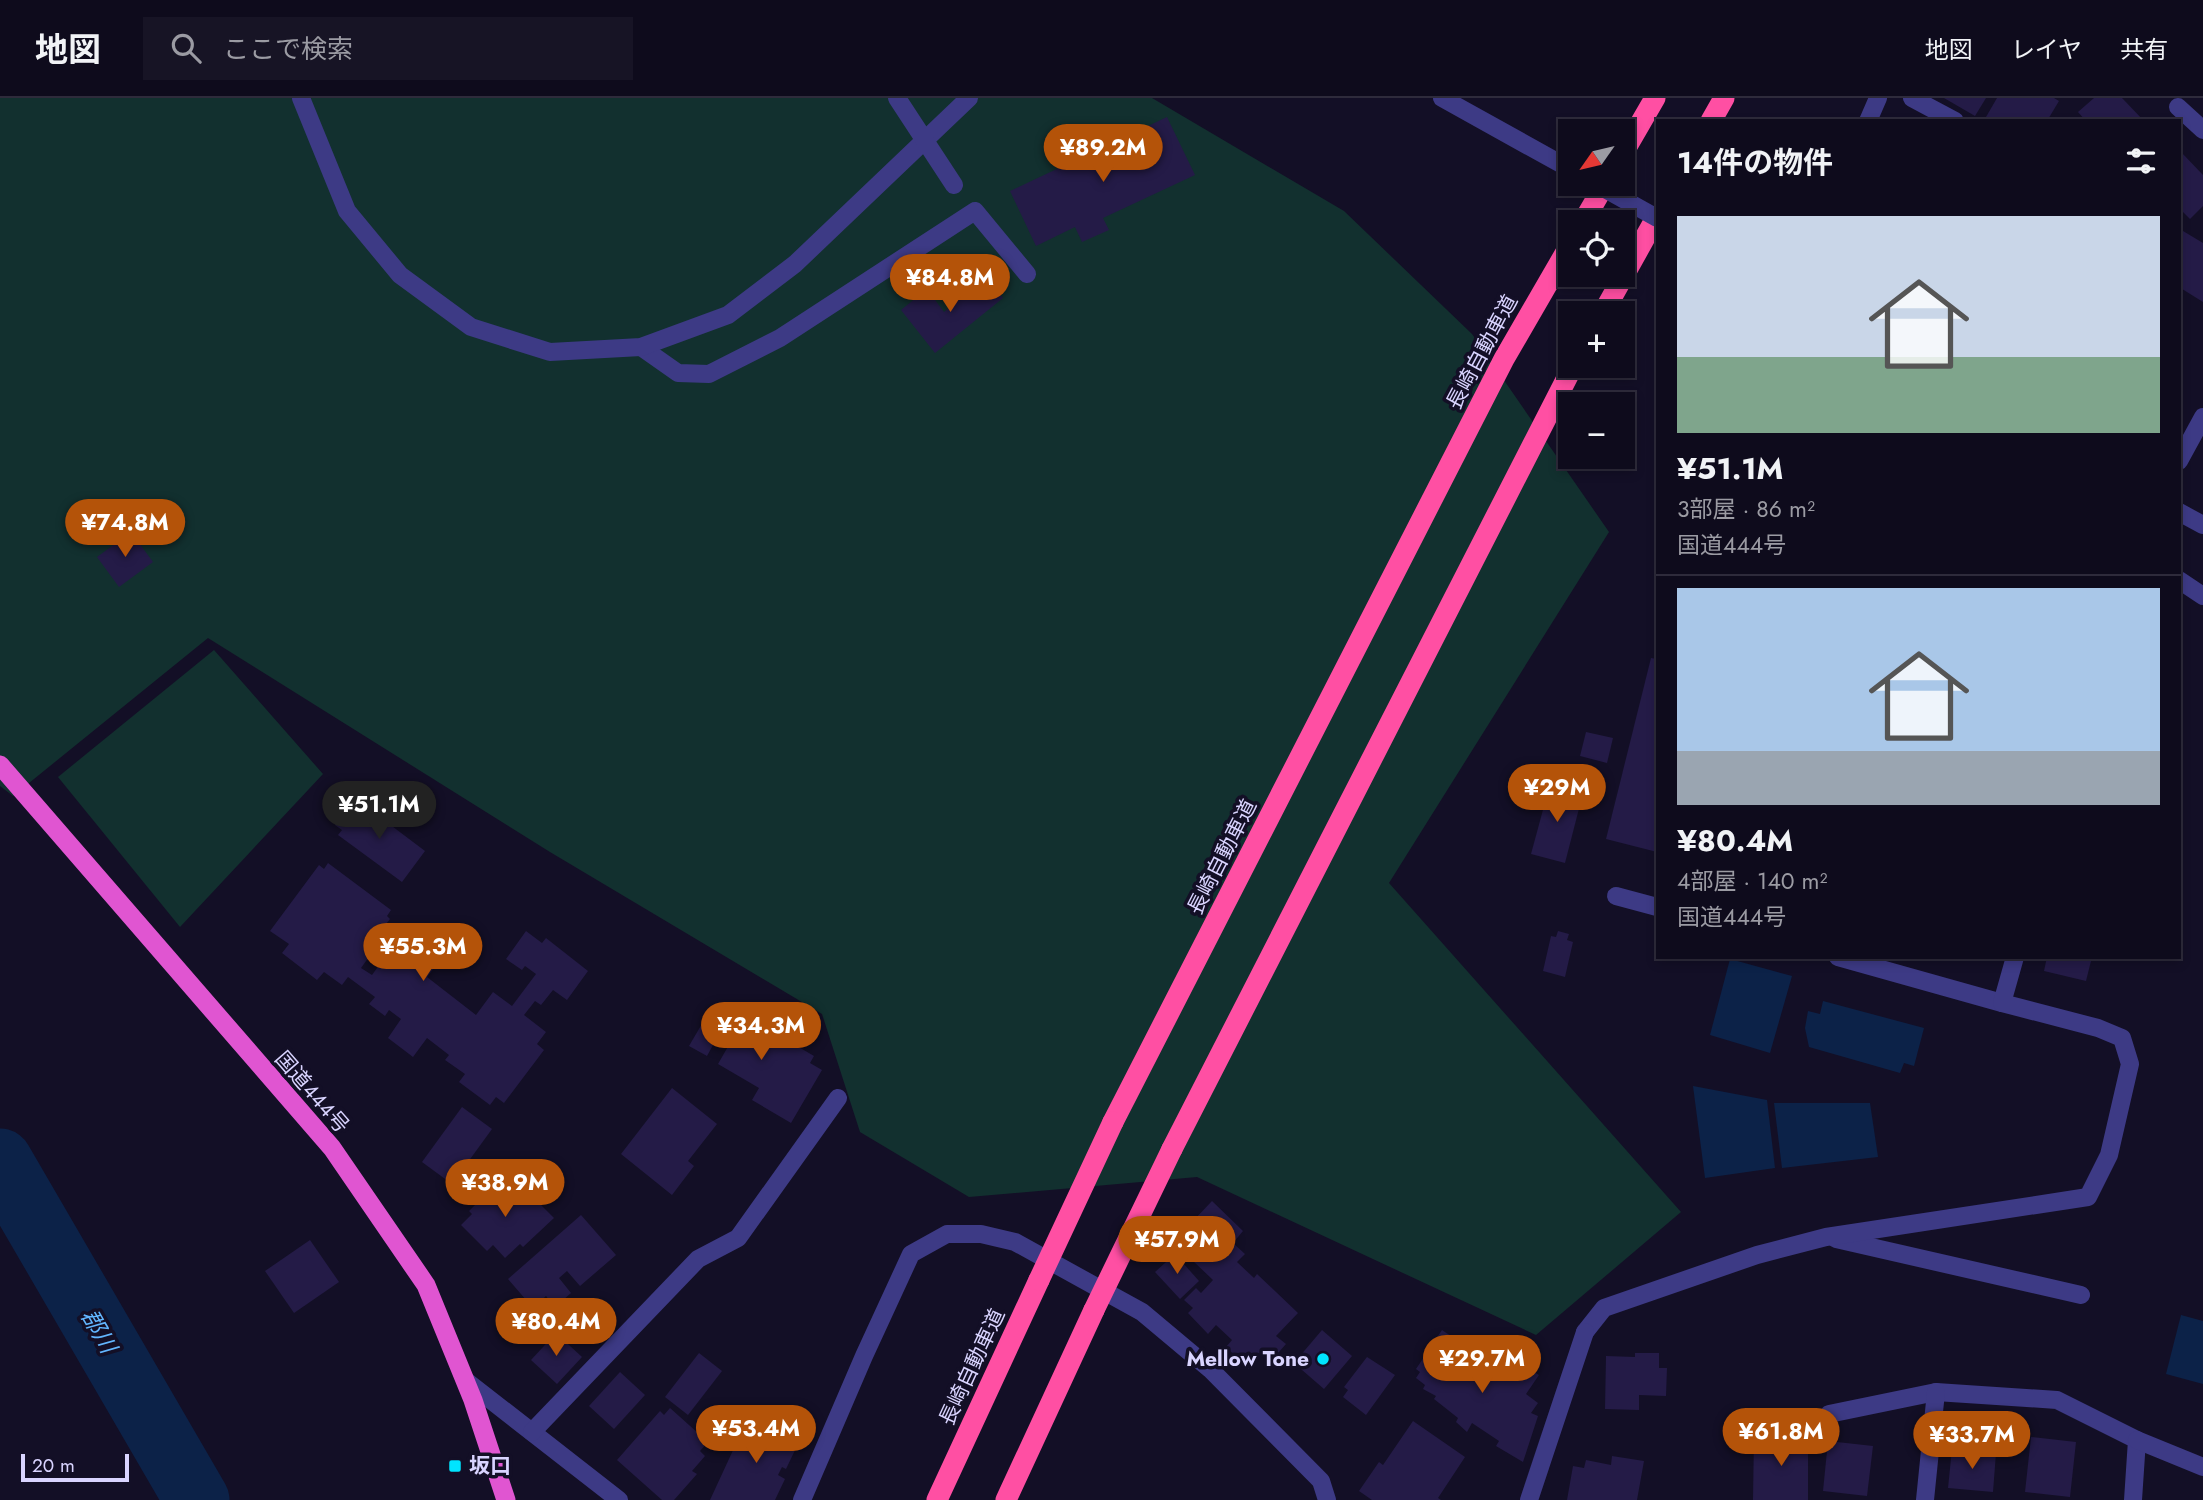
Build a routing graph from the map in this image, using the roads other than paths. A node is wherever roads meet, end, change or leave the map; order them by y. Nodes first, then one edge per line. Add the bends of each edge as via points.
1 (301, 98) edge
2 (897, 98) edge
3 (969, 98) edge
4 (1442, 98) edge
5 (1655, 98) edge
6 (1724, 98) edge
7 (1878, 98) edge
8 (1912, 98) edge
9 (2178, 107) dead end
10 (1712, 119) edge
11 (1869, 119) edge
12 (1951, 119) edge
13 (2203, 130) edge
14 (1635, 133) edge
15 (1558, 162) edge
16 (954, 185) dead end
17 (1618, 196) edge
18 (1656, 216) edge
19 (1656, 219) edge
20 (1558, 266) edge
21 (1027, 274) dead end
22 (1610, 301) edge
23 (641, 347) junction
24 (1567, 378) edge
25 (2203, 417) edge
26 (2181, 457) edge
27 (2181, 513) edge
28 (2203, 525) edge
29 (2181, 580) edge
30 (2203, 596) edge
31 (0, 765) edge
32 (1616, 896) dead end
33 (1656, 907) edge
34 (1845, 959) edge
35 (2014, 959) edge
36 (2002, 1003) junction
37 (838, 1098) dead end
38 (1826, 1237) junction
39 (2081, 1295) dead end
40 (465, 1380) junction
41 (1936, 1392) junction
42 (1829, 1414) dead end
43 (532, 1432) junction
44 (2137, 1440) junction
45 (2203, 1467) edge
46 (506, 1500) edge
47 (619, 1500) edge
48 (802, 1500) edge
49 (937, 1500) edge
50 (1006, 1500) edge
51 (1327, 1500) edge
52 (1529, 1500) edge
53 (1926, 1500) edge
54 (2133, 1500) edge

1 - 23 street via 347,211 400,275 471,327 550,352
2 - 16 street, bridge
3 - 23 street via 795,264 728,316
4 - 15 street
5 - 14 highway
6 - 10 highway
7 - 11 street
8 - 12 street
9 - 13 street
17 - 18 street, bridge
19 - 22 highway
20 - 49 highway, 長崎自動車道, bridge via 1504,359 1113,1122
21 - 23 street via 975,211 780,338 709,374 678,373
24 - 50 highway, bridge via 1172,1149
25 - 26 street
27 - 28 street
29 - 30 street
31 - 40 highway, 国道444号 via 332,1148 426,1285
32 - 33 street
34 - 36 street
35 - 36 street
36 - 38 street via 2122,1038 2130,1064 2109,1155 2088,1197
37 - 43 street via 738,1238 698,1259
38 - 39 street
38 - 52 street via 1757,1255 1604,1308 1585,1332
40 - 43 street
40 - 46 highway, 国道444号
41 - 42 street
41 - 44 street via 2057,1400
41 - 53 street
43 - 47 street
44 - 45 street
44 - 54 street
48 - 51 street via 911,1254 947,1234 981,1234 1015,1242 1142,1312 1210,1369 1321,1481

